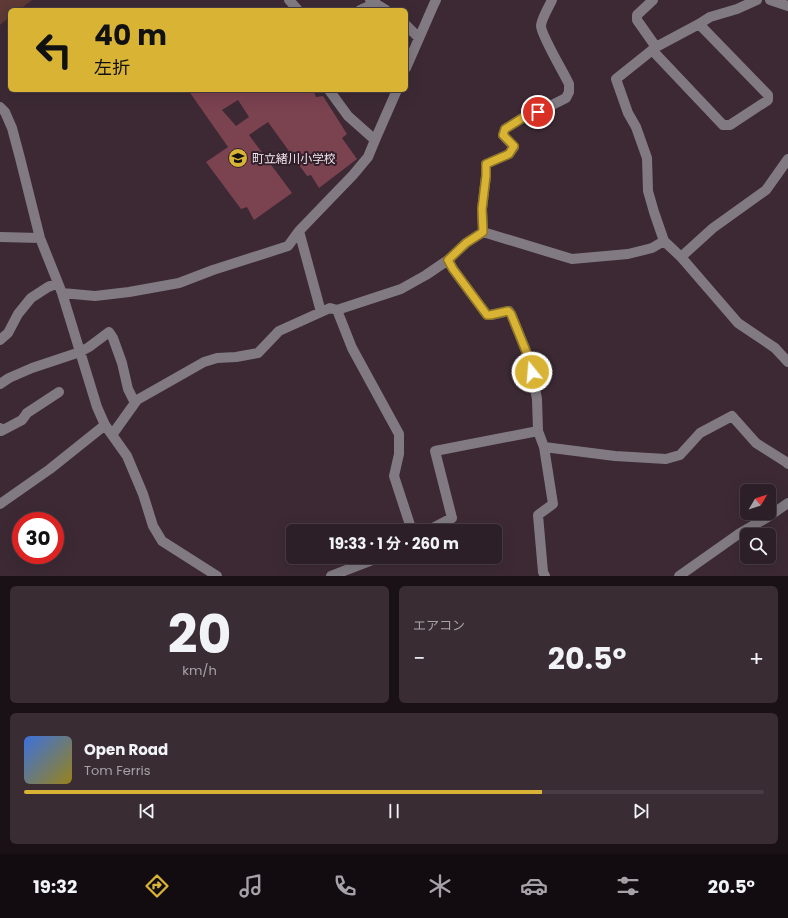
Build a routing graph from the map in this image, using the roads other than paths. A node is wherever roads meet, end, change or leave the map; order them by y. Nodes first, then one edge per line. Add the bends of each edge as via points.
1 (289, 0) edge
2 (436, 0) edge
3 (552, 0) edge
4 (654, 0) edge
5 (757, 0) edge
6 (770, 0) edge
7 (373, 2) edge
8 (788, 6) edge
9 (296, 8) edge
10 (363, 8) edge
11 (383, 8) edge
12 (699, 24) junction
13 (408, 27) edge
14 (419, 38) junction
15 (654, 48) junction
16 (408, 63) edge
17 (330, 92) edge
18 (395, 92) edge
19 (0, 107) edge
20 (374, 140) junction
21 (788, 159) edge
22 (299, 231) junction
23 (483, 232) junction
24 (0, 237) edge
25 (40, 238) junction
26 (664, 241) junction
27 (681, 257) junction
28 (448, 260) junction
29 (58, 283) junction
30 (62, 293) junction
31 (336, 310) junction
32 (321, 312) junction
33 (0, 340) edge
34 (80, 352) junction
35 (788, 362) edge
36 (0, 384) edge
37 (59, 392) dead end
38 (135, 403) junction
39 (105, 425) junction
40 (0, 428) edge
41 (538, 431) junction
42 (112, 435) junction
43 (544, 446) junction
44 (788, 464) edge
45 (788, 503) edge
46 (0, 504) edge
47 (410, 524) edge
48 (441, 524) edge
49 (362, 564) edge
50 (217, 576) edge
51 (331, 576) edge
52 (545, 576) edge
53 (679, 576) edge

1 - 9 street
2 - 14 street
3 - 23 street via 541,27 569,84 569,92 566,98 524,117 505,129 503,135 514,146 509,154 486,164 482,209
4 - 15 street via 637,15 636,20
5 - 12 street via 710,17
6 - 8 street
7 - 10 street
7 - 11 street
12 - 15 street
12 - 15 street via 768,95 768,100 730,125 723,125
13 - 14 street
14 - 16 street
15 - 26 street via 616,79 647,158 648,190
17 - 20 street via 348,116
18 - 20 street
19 - 25 street via 12,128
20 - 22 street via 368,157 353,176
21 - 27 street via 766,190 713,228
22 - 30 street via 288,246 179,282 95,296
22 - 32 street
23 - 26 street via 572,259 628,254 652,248
23 - 28 street via 466,243
24 - 25 street
25 - 29 street
26 - 27 street
27 - 35 street via 738,323 775,348
28 - 31 street via 401,289
28 - 41 street via 487,315 508,311 511,314 532,372 537,399
29 - 30 street
29 - 33 street via 31,298 18,314 8,333
30 - 34 street
31 - 32 street via 330,308
31 - 47 street via 352,348 399,434 399,454 394,476
32 - 38 street via 279,331 258,353 204,362
34 - 36 street via 32,368
34 - 38 street via 109,332
34 - 39 street
37 - 40 street via 27,413 22,420 1,431
38 - 42 street
39 - 42 street
39 - 46 street via 50,469
41 - 43 street
41 - 48 street via 435,451 452,518
42 - 50 street via 127,456 153,526 162,541
43 - 44 street via 615,456 666,459 680,455 700,433 732,416 756,443
43 - 52 street via 553,504 538,515
45 - 53 street
49 - 51 street

